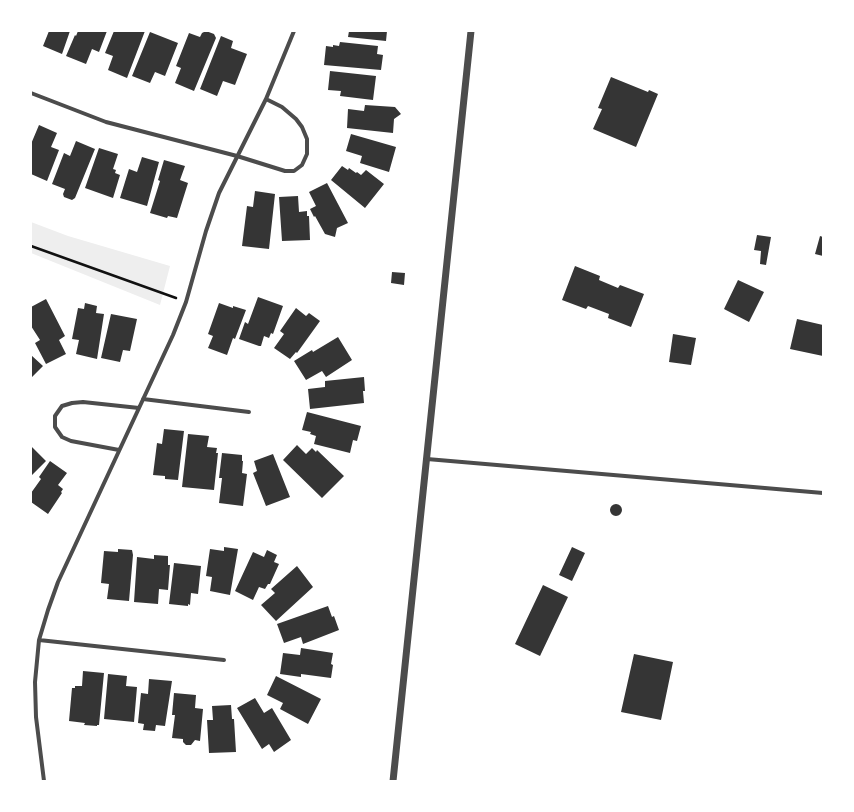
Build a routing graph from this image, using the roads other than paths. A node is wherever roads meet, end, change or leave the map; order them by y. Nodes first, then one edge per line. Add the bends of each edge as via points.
1 (294, 31) edge
2 (472, 31) edge
3 (31, 92) edge
4 (266, 100) junction
5 (237, 156) junction
6 (143, 398) junction
7 (139, 408) junction
8 (249, 412) dead end
9 (119, 450) junction
10 (427, 459) junction
11 (823, 493) edge
12 (39, 640) junction
13 (224, 660) dead end
14 (44, 781) edge
15 (394, 781) edge

1 - 4 street
2 - 10 street
3 - 5 street via 106,122
4 - 5 street
4 - 5 street via 282,107 302,128 307,139 307,154 302,165 294,171 285,171
5 - 6 street via 219,193 186,302
6 - 7 street
6 - 8 street
7 - 9 street
7 - 9 street via 72,402 62,406 55,416 55,427 62,437
9 - 12 street via 58,582
10 - 11 street
10 - 15 street
12 - 13 street
12 - 14 street via 35,682 36,717

